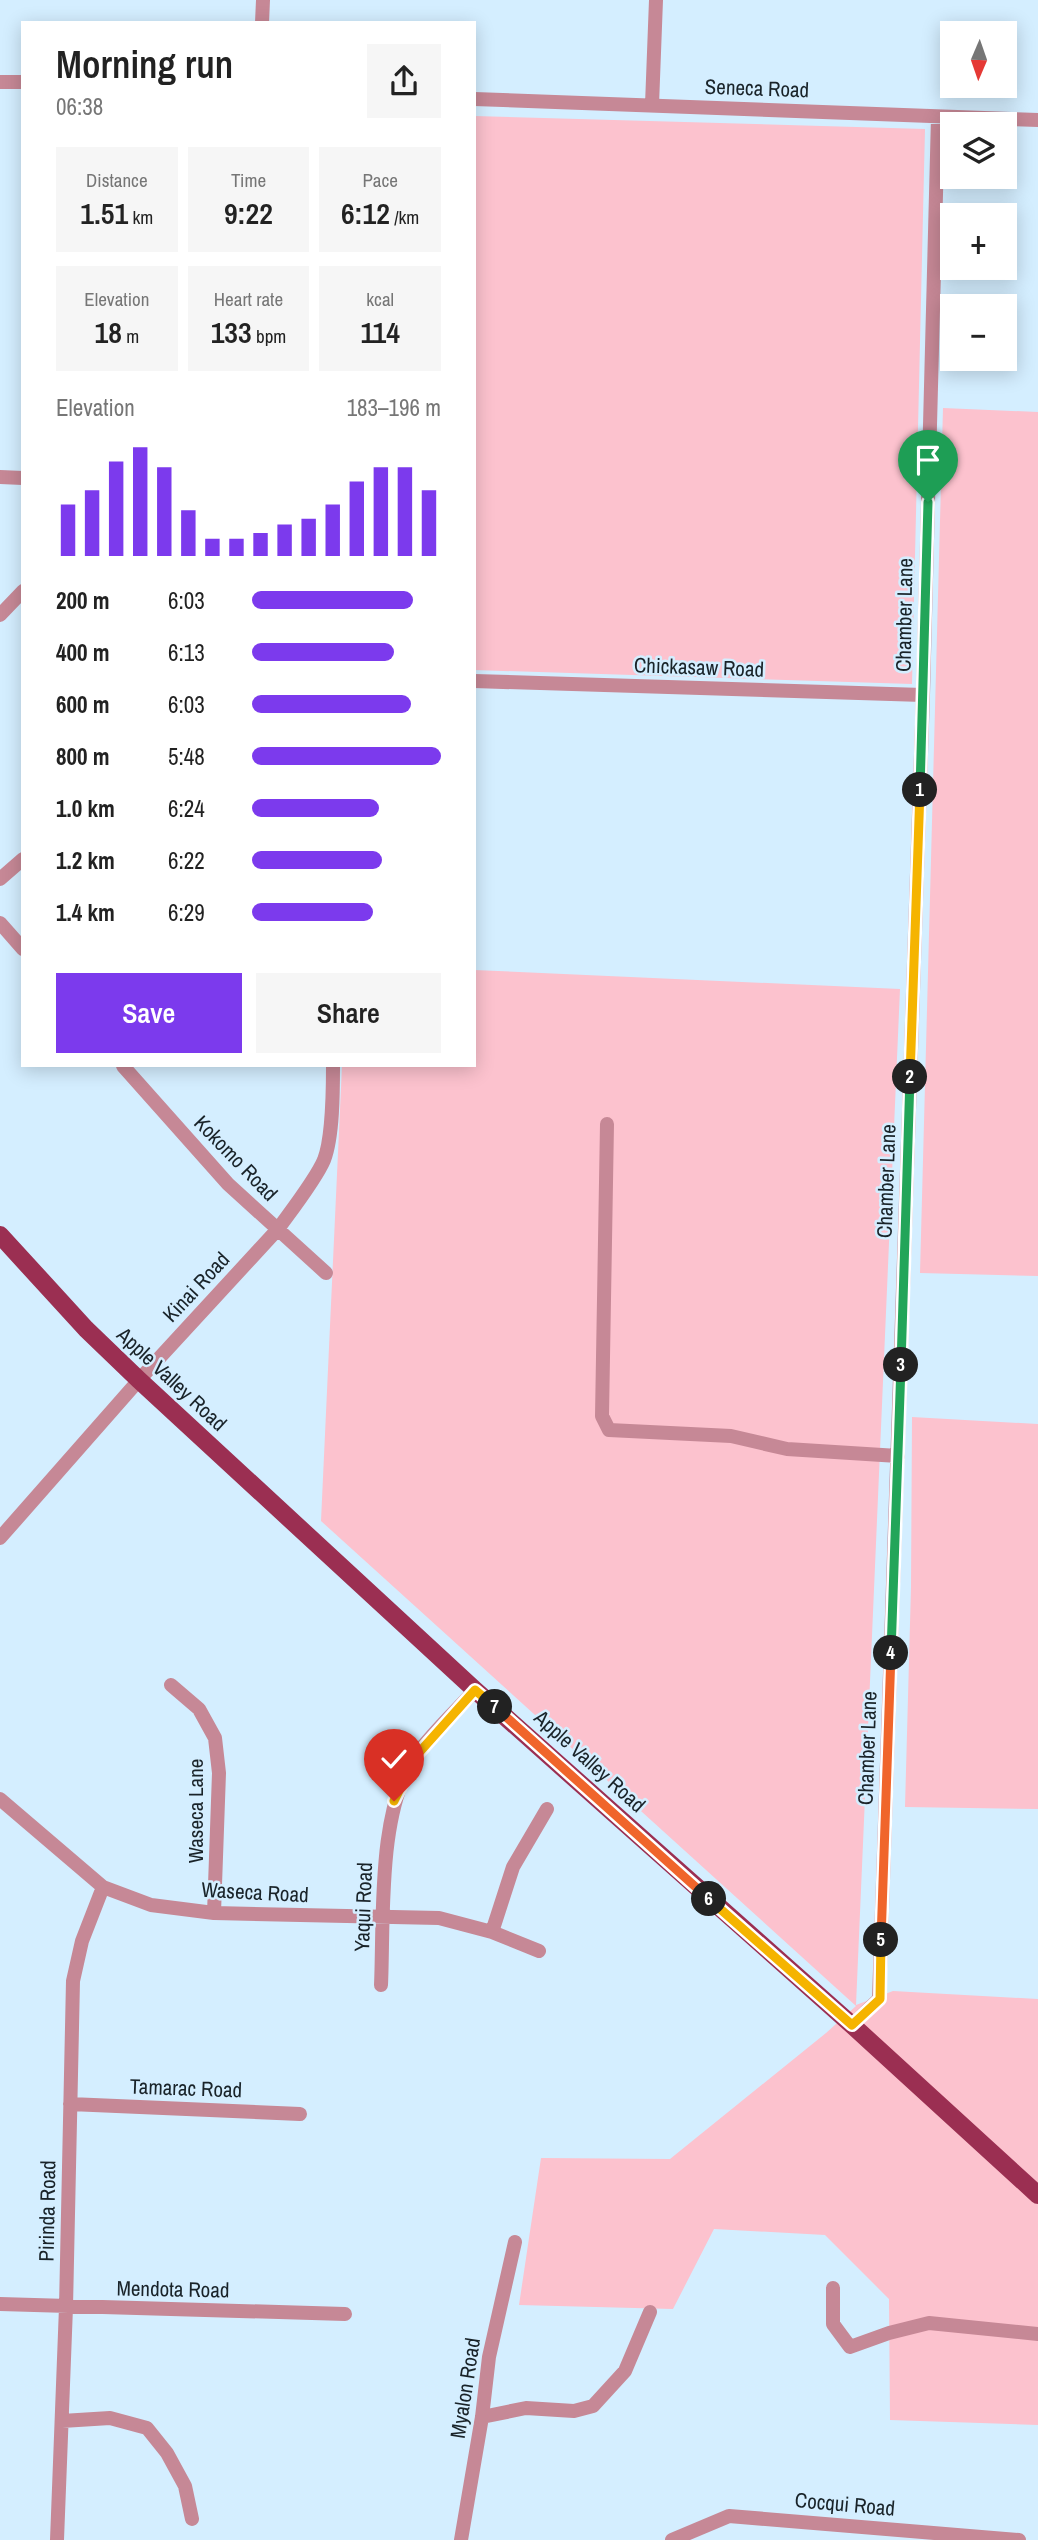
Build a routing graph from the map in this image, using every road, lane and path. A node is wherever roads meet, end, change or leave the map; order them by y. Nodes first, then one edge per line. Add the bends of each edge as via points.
1 (263, 0) edge
2 (656, 0) edge
3 (262, 21) edge
4 (0, 82) edge
5 (21, 82) edge
6 (476, 99) edge
7 (652, 105) junction
8 (937, 117) junction
9 (1038, 120) edge
10 (0, 477) edge
11 (21, 478) edge
12 (21, 593) edge
13 (0, 615) edge
14 (476, 681) edge
15 (923, 695) junction
16 (21, 861) edge
17 (0, 879) edge
18 (0, 923) edge
19 (21, 947) edge
20 (124, 1067) edge
21 (333, 1067) edge
22 (607, 1124) dead end
23 (278, 1229) junction
24 (0, 1235) edge
25 (326, 1273) dead end
26 (139, 1380) junction
27 (898, 1456) junction
28 (2, 1533) edge
29 (171, 1685) dead end
30 (475, 1690) junction
31 (0, 1799) edge
32 (547, 1809) dead end
33 (103, 1887) junction
34 (214, 1913) junction
35 (384, 1918) junction
36 (492, 1932) junction
37 (539, 1951) dead end
38 (381, 1985) dead end
39 (852, 2025) junction
40 (69, 2104) junction
41 (300, 2114) dead end
42 (1038, 2195) edge
43 (515, 2242) dead end
44 (833, 2288) dead end
45 (0, 2304) edge
46 (66, 2307) junction
47 (650, 2312) dead end
48 (345, 2314) dead end
49 (1038, 2334) edge
50 (482, 2417) junction
51 (62, 2421) junction
52 (192, 2519) dead end
53 (57, 2540) edge
54 (461, 2540) edge
55 (672, 2540) edge
56 (1019, 2540) edge

1 - 3 street
2 - 7 street
4 - 5 street
6 - 7 street, Seneca Road
7 - 8 street, Seneca Road
8 - 9 street, Seneca Road
8 - 15 street, Chamber Lane
10 - 11 street
12 - 13 street
14 - 15 street, Chickasaw Road
15 - 27 street, Chamber Lane
16 - 17 street
18 - 19 street
20 - 23 street, Kokomo Road via 228,1184
21 - 23 street, Kinai Road via 324,1159
22 - 27 street via 601,1416 609,1430 731,1436 787,1449
23 - 25 street, Kokomo Road
23 - 26 street, Kinai Road
24 - 26 main road, Apple Valley Road
26 - 28 street, Kinai Road
26 - 30 main road, Apple Valley Road
27 - 39 street, Chamber Lane via 880,1999
29 - 34 street, Waseca Lane via 199,1709 215,1738 219,1773
30 - 35 street, Yaqui Road via 416,1756 394,1801 386,1853
30 - 39 main road, Apple Valley Road
31 - 33 street, Waseca Road
32 - 36 street via 513,1867
33 - 34 street, Waseca Road via 151,1905
33 - 40 street, Pirinda Road via 82,1941 73,1981
34 - 35 street, Waseca Road
35 - 36 street, Waseca Road via 439,1918
35 - 38 street, Yaqui Road
36 - 37 street, Waseca Road
39 - 42 main road, Apple Valley Road
40 - 41 street, Tamarac Road
40 - 46 street, Pirinda Road
43 - 50 street, Myalon Road via 489,2357
44 - 49 street via 833,2324 850,2347 929,2323
45 - 46 street, Mendota Road
46 - 48 street, Mendota Road
46 - 51 street, Pirinda Road
47 - 50 street via 625,2371 593,2406 574,2411 526,2408
50 - 54 street, Myalon Road
51 - 52 street via 110,2418 147,2428 184,2486
51 - 53 street, Pirinda Road
55 - 56 street, Cocqui Road via 729,2516

